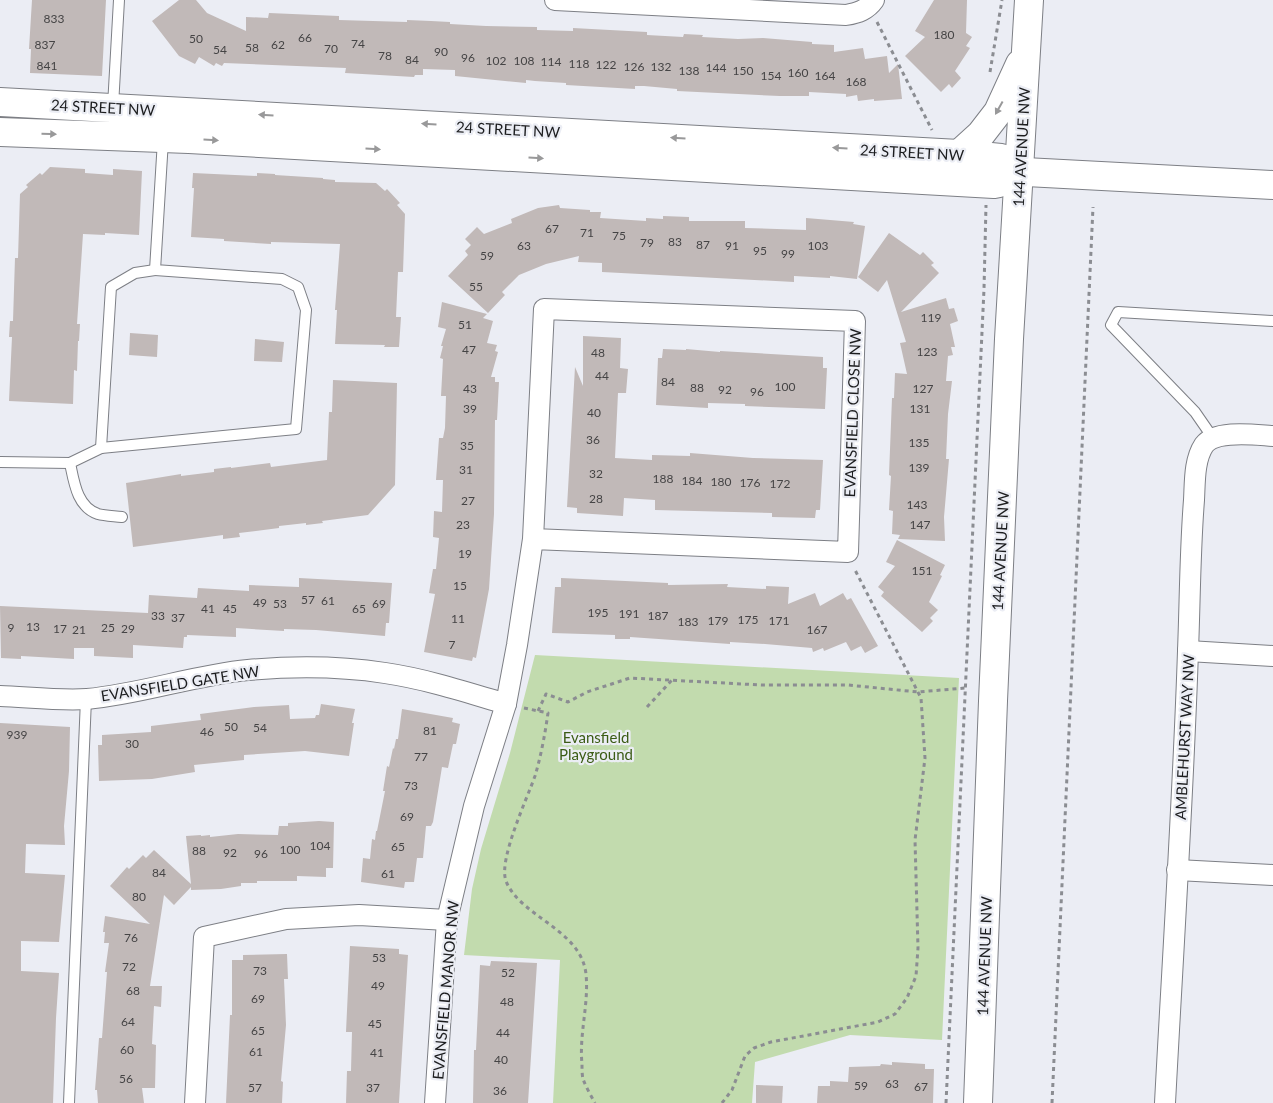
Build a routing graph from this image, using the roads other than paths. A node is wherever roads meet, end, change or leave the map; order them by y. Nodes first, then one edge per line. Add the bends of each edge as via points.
1 (118, 0) edge
2 (555, 0) edge
3 (874, 0) edge
4 (1029, 0) edge
5 (1026, 48) junction
6 (0, 102) edge
7 (113, 107) junction
8 (0, 132) edge
9 (163, 138) junction
10 (959, 154) junction
11 (1006, 176) junction
12 (1273, 185) edge
13 (155, 270) junction
14 (1273, 321) edge
15 (1273, 436) edge
16 (1213, 438) junction
17 (101, 448) junction
18 (0, 462) edge
19 (70, 464) junction
20 (122, 517) dead end
21 (533, 539) junction
22 (1188, 651) junction
23 (1273, 656) edge
24 (0, 696) edge
25 (86, 699) junction
26 (506, 704) junction
27 (1177, 870) junction
28 (1273, 875) edge
29 (447, 920) junction
30 (69, 1103) edge
31 (195, 1103) edge
32 (435, 1103) edge
33 (978, 1103) edge
34 (1165, 1103) edge

1 - 7 lane
2 - 3 street via 846,14 858,13
4 - 5 street, 144 AVENUE NW
5 -> 10 street via 998,112 981,134
5 - 11 street, 144 AVENUE NW
6 - 7 street, 24 STREET NW
10 -> 7 street, 24 STREET NW
8 -> 9 street, 24 STREET NW
9 -> 11 street, 24 STREET NW
9 - 13 lane
10 - 11 street, 24 STREET NW via 1001,158
11 - 12 street, 24 STREET NW
11 - 33 street, 144 AVENUE NW via 1007,378
13 - 17 lane via 134,273 111,287
13 - 17 lane via 282,279 298,287 306,310 296,430
14 - 16 lane via 1118,312 1111,324 1195,412
15 - 16 street via 1236,434
16 - 22 street, AMBLEHURST WAY NW via 1205,443 1196,463 1190,543
17 - 19 lane
18 - 19 lane
19 - 20 lane via 84,505 97,514
21 - 21 street, EVANSFIELD CLOSE NW via 544,309 855,321 848,552
21 - 26 street, EVANSFIELD CLOSE NW
22 - 23 street
22 - 27 street, AMBLEHURST WAY NW
24 - 25 street, EVANSFIELD GATE NW
25 - 26 street, EVANSFIELD GATE NW via 248,670 340,668 386,673 437,684
25 - 30 lane
26 - 29 street, EVANSFIELD MANOR NW via 474,806
27 - 28 street
27 - 34 street, AMBLEHURST WAY NW
29 - 31 street via 359,915 295,919 204,937
29 - 32 street, EVANSFIELD MANOR NW

